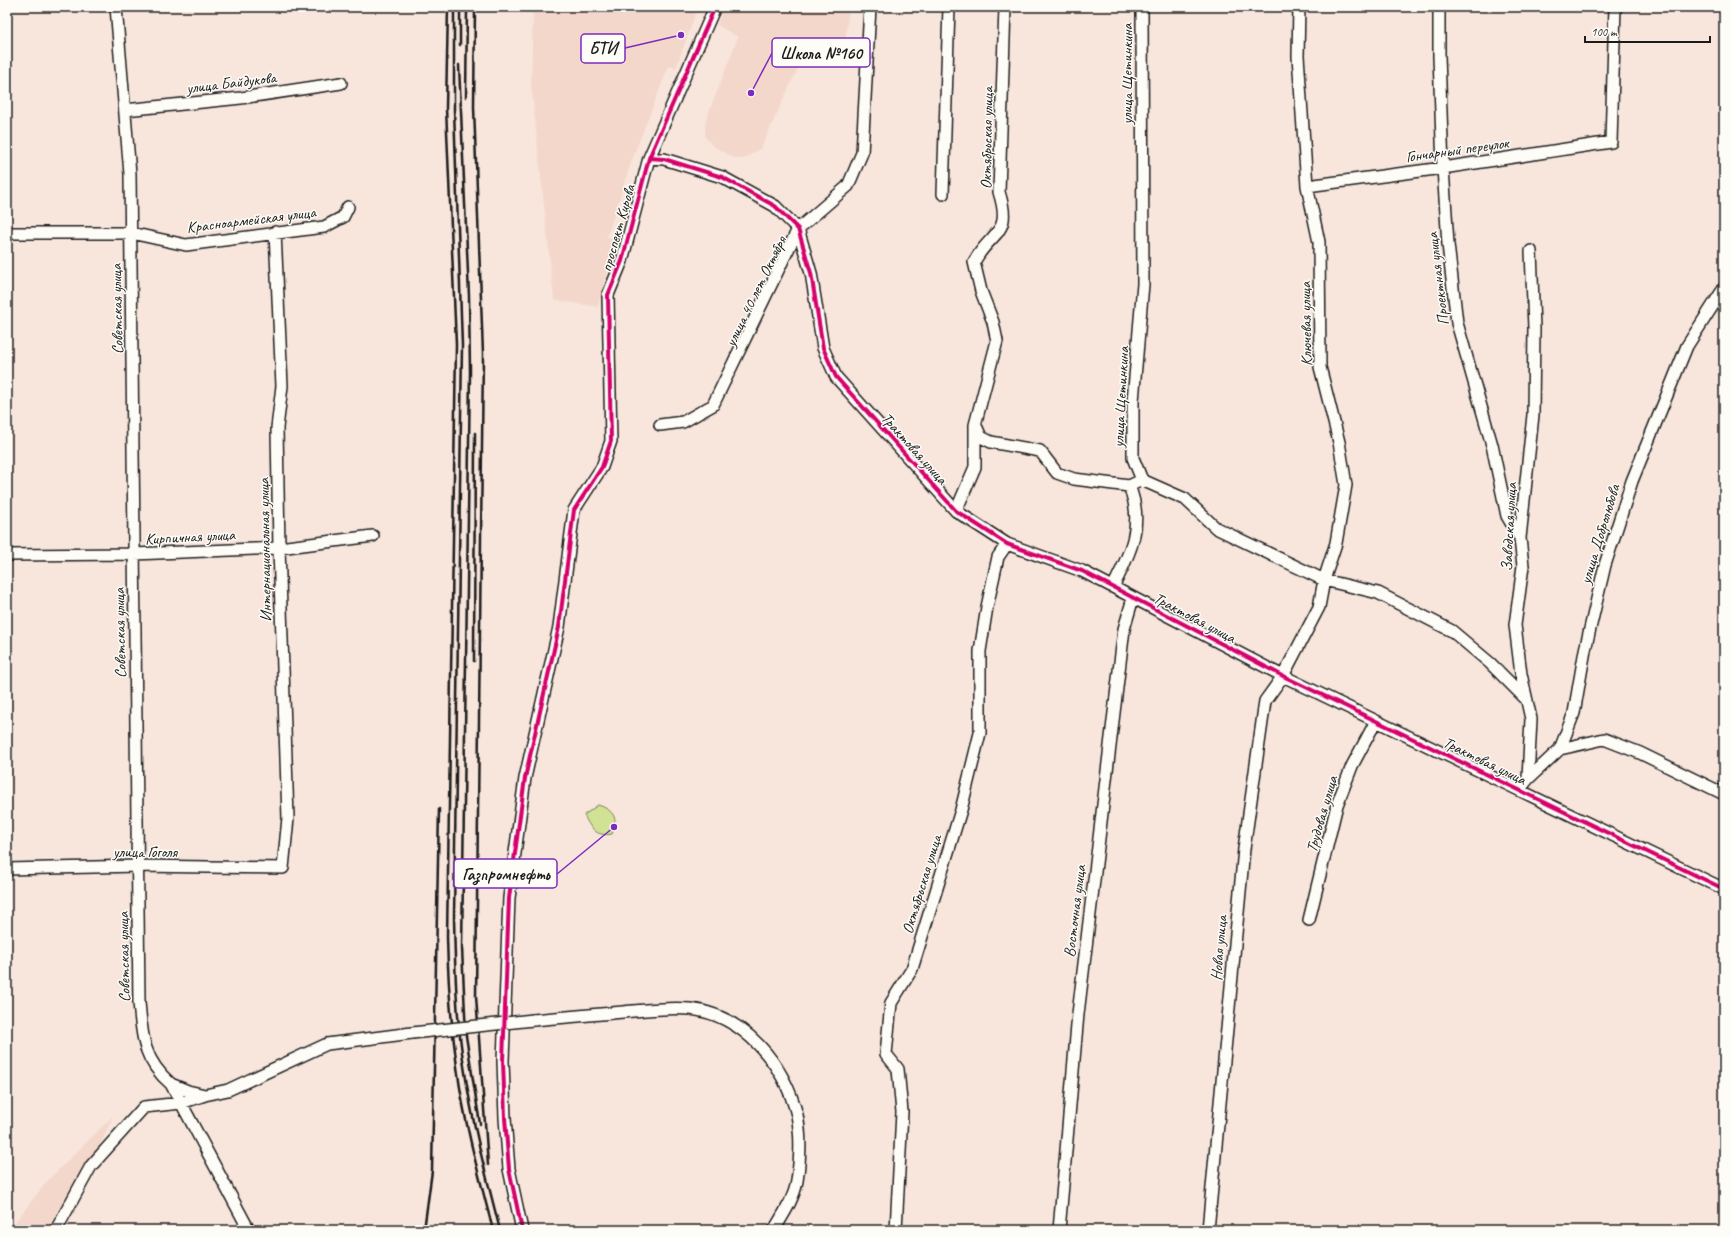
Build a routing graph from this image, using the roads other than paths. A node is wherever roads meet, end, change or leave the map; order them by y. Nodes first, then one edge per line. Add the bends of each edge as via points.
1 (116, 7) edge
2 (715, 7) edge
3 (870, 7) edge
4 (949, 7) edge
5 (1005, 7) edge
6 (1142, 7) edge
7 (1299, 7) edge
8 (1439, 7) edge
9 (1614, 7) edge
10 (341, 83) dead end
11 (125, 110) junction
12 (648, 158) junction
13 (1443, 168) junction
14 (1306, 186) junction
15 (943, 194) dead end
16 (348, 207) dead end
17 (798, 229) junction
18 (131, 232) junction
19 (7, 233) edge
20 (275, 233) junction
21 (1531, 251) dead end
22 (1724, 288) edge
23 (660, 425) dead end
24 (976, 426) junction
25 (1142, 480) junction
26 (1129, 486) junction
27 (956, 511) junction
28 (373, 536) dead end
29 (1520, 538) junction
30 (1007, 544) junction
31 (279, 548) junction
32 (134, 554) junction
33 (7, 556) edge
34 (1324, 580) junction
35 (1113, 587) junction
36 (1133, 598) junction
37 (1283, 676) junction
38 (1526, 700) junction
39 (1376, 721) junction
40 (1560, 748) junction
41 (1528, 779) junction
42 (1520, 789) junction
43 (1724, 794) edge
44 (138, 866) junction
45 (284, 868) joint
46 (7, 869) edge
47 (1724, 888) edge
48 (1309, 920) dead end
49 (171, 1084) junction
50 (205, 1095) junction
51 (181, 1104) junction
52 (56, 1230) edge
53 (248, 1230) edge
54 (522, 1230) edge
55 (774, 1230) edge
56 (896, 1230) edge
57 (1059, 1230) edge
58 (1208, 1230) edge

1 - 11 street, Советская улица
2 - 12 street, проспект Кирова
3 - 17 street, улица 40 лет Октября via 862,153 848,186
4 - 15 street
5 - 24 street, Октябрьская улица via 999,192 1004,208 1004,223 974,262 997,340
6 - 25 street, улица Щетинкина via 1143,284 1133,408 1133,458
7 - 14 street, Ключевая улица via 1298,56
8 - 13 street, Проектная улица via 1438,56
9 - 13 street, Гончарный переулок via 1611,142
10 - 11 street, улица Байдукова via 241,98
11 - 18 street, Советская улица
12 - 17 street via 664,160 722,177 775,206
12 - 54 street, проспект Кирова via 622,261 608,295 611,440 602,467 574,510 559,627 525,778 509,898 503,1061 505,1118 509,1169
13 - 14 street, Гончарный переулок
13 - 29 street, Проектная улица via 1457,323 1492,445 1508,516
14 - 34 street, Ключевая улица via 1320,242 1320,367 1339,442 1346,485 1336,543
16 - 20 street, Красноармейская улица via 343,216 324,227
17 - 23 street, улица 40 лет Октября via 713,405 682,422
17 - 27 street, Трактовая улица via 811,273 823,348 836,377
18 - 19 street, Красноармейская улица
18 - 20 street, Красноармейская улица via 186,245
18 - 32 street, Советская улица
20 - 31 street, Интернациональная улица via 282,386 277,428
21 - 29 street, Заводская улица via 1534,328 1533,415
22 - 40 street, улица Добролюбова via 1687,346 1632,481 1604,565 1574,713
24 - 26 street via 981,437 991,442 1040,451 1057,472 1074,478
24 - 27 street, Октябрьская улица via 975,467
25 - 26 street
25 - 34 street via 1186,499 1216,528
26 - 35 street via 1134,499 1136,518 1134,536 1129,555
27 - 30 street, Трактовая улица
28 - 31 street, Кирпичная улица
29 - 38 street, Заводская улица via 1523,566 1515,625
30 - 35 street, Трактовая улица via 1082,571
30 - 56 street, Октябрьская улица via 998,557 987,607 980,651 980,733 961,810 912,969 891,1003 886,1054 898,1069 902,1112
31 - 32 street, Кирпичная улица
31 - 45 street, Интернациональная улица via 288,818
32 - 33 street, Кирпичная улица
32 - 44 street, Советская улица
34 - 37 street, Ключевая улица via 1319,607
34 - 38 street via 1378,594 1452,631 1490,663
35 - 36 street, Трактовая улица
36 - 37 street, Трактовая улица
36 - 57 street, Восточная улица via 1124,629 1079,1006
37 - 39 street, Трактовая улица
37 - 58 street, Новая улица via 1265,701 1244,849
38 - 41 street, Заводская улица via 1531,719
39 - 42 street, Трактовая улица
39 - 48 street, Трудовая улица via 1352,766 1337,805
40 - 41 street, улица Добролюбова
40 - 43 street via 1604,739 1640,753
41 - 42 street, улица Добролюбова
42 - 47 street, Трактовая улица
44 - 45 street, улица Гоголя
44 - 46 street, улица Гоголя
44 - 49 street, Советская улица via 139,1002 144,1044 145,1050 161,1075
49 - 50 street
49 - 51 street, Советская улица
50 - 51 street
50 - 55 street, bridge via 228,1090 327,1044 533,1020 646,1010 690,1009 726,1019 770,1057 781,1076 797,1116 800,1147 797,1182 788,1208
51 - 52 street via 144,1107 91,1166
51 - 53 street, Советская улица

